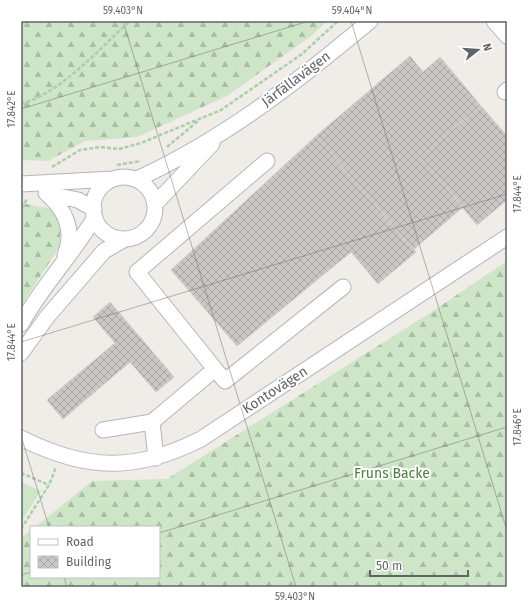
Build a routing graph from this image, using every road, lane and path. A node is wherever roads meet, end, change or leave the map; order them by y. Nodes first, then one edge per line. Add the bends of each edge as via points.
1 (130, 21) edge
2 (338, 21) edge
3 (370, 21) edge
4 (494, 21) edge
5 (507, 36) edge
6 (21, 104) edge
7 (201, 119) junction
8 (221, 135) junction
9 (163, 151) dead end
10 (148, 157) dead end
11 (267, 161) dead end
12 (52, 167) dead end
13 (113, 172) junction
14 (137, 179) junction
15 (21, 184) edge
16 (24, 193) edge
17 (46, 193) junction
18 (155, 204) junction
19 (21, 208) edge
20 (94, 213) junction
21 (507, 237) edge
22 (125, 239) junction
23 (61, 265) junction
24 (343, 287) dead end
25 (21, 324) edge
26 (21, 353) edge
27 (215, 369) junction
28 (152, 422) junction
29 (103, 430) dead end
30 (21, 438) edge
31 (156, 458) junction
32 (59, 461) dead end
33 (21, 473) edge
34 (49, 485) junction
35 (21, 529) edge

1 - 6 path via 61,83
2 - 7 path via 302,54 221,110
3 - 8 street, Järfällavägen via 311,70
4 - 5 street
7 - 9 path
7 - 12 path via 119,149 100,147 80,150
8 - 14 street, Järfällavägen
8 - 18 street, Järfällavägen
10 - 13 path
11 - 27 street via 137,272
13 - 14 street
13 - 15 street
13 - 20 street via 97,194
14 - 18 street via 149,188
16 - 17 street
16 - 19 path
17 - 20 street via 78,200
17 - 23 street via 58,203 70,234
18 - 22 street via 155,213 148,228 141,234
20 - 22 street via 98,224 110,235
20 - 23 street
21 - 31 street, Kontovägen via 201,439
22 - 26 street via 104,251 47,317
23 - 25 street via 34,301
24 - 27 street via 225,381
27 - 28 street
28 - 29 street
28 - 31 street
30 - 31 street, Kontovägen via 61,456 92,464
32 - 34 path
33 - 34 path
34 - 35 path

